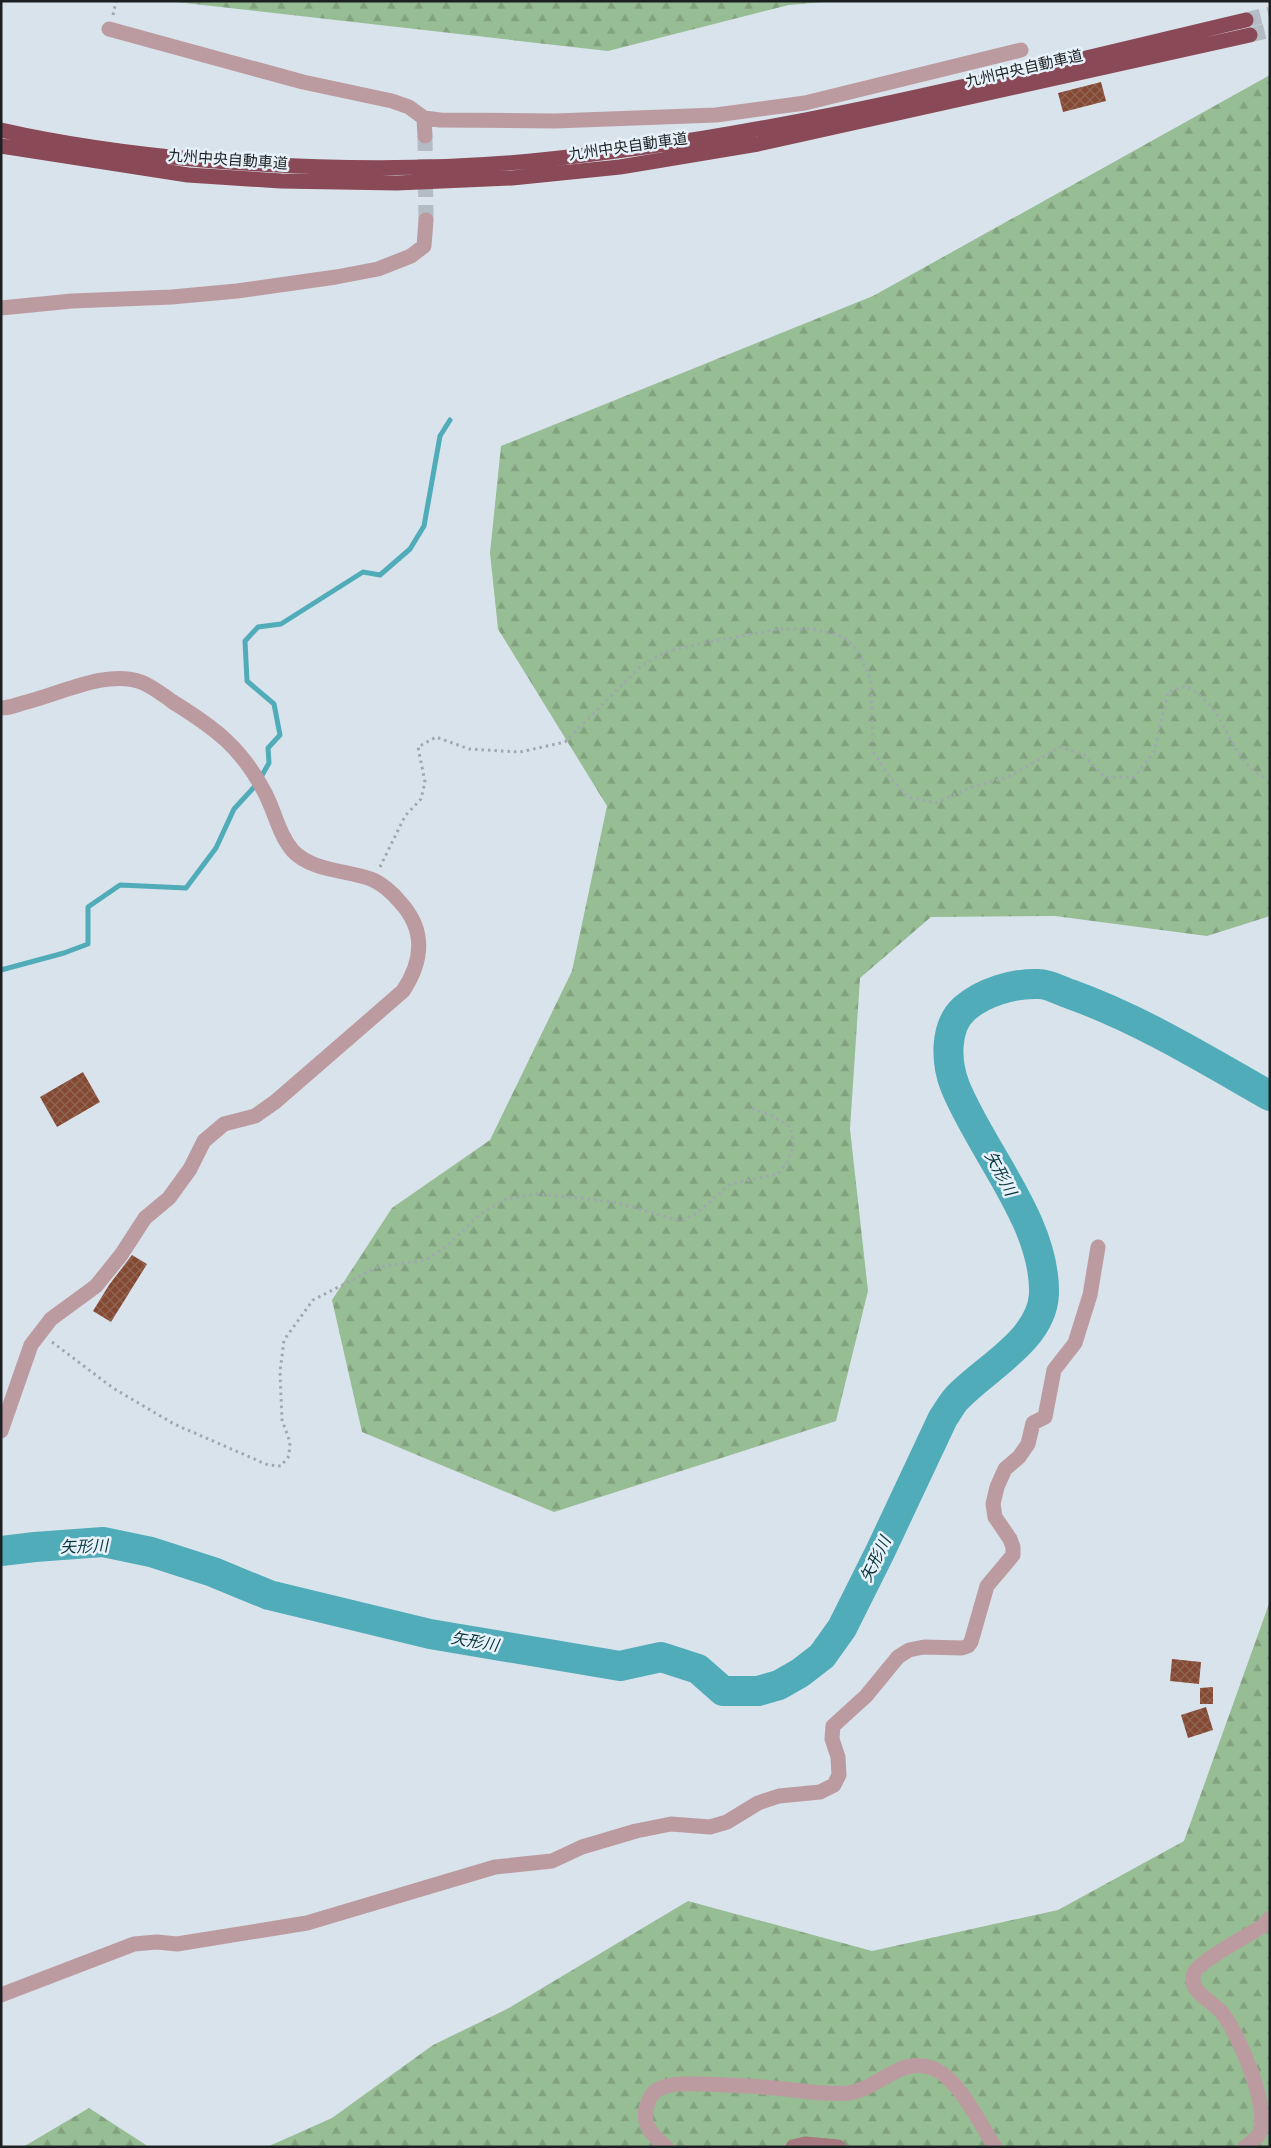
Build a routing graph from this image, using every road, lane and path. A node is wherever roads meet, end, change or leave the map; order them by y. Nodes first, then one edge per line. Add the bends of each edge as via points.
1 (1246, 20) tunnel mouth
2 (109, 29) dead end
3 (1250, 35) tunnel mouth
4 (1022, 50) dead end
5 (424, 118) junction
6 (1, 130) edge
7 (425, 136) tunnel mouth
8 (1, 146) edge
9 (426, 220) tunnel mouth
10 (1, 308) edge
11 (1, 708) edge
12 (1270, 780) edge
13 (372, 880) junction
14 (748, 1107) dead end
15 (1098, 1247) dead end
16 (38, 1333) junction
17 (1, 1431) edge
18 (1270, 1918) edge
19 (1, 1995) edge
20 (666, 2147) edge
21 (793, 2147) edge
22 (838, 2147) edge
23 (995, 2147) edge
24 (1245, 2147) edge

1 - 6 highway, 九州中央自動車道 via 823,116 717,136 531,161 444,166 280,166 156,156
2 - 5 street via 303,82 392,101 409,107
3 - 8 highway, 九州中央自動車道 via 758,144 620,167 512,178 397,182 198,176
4 - 5 street via 806,103 716,115 555,121
5 - 7 street
9 - 10 street via 424,246 411,256 378,269 237,291
11 - 13 street via 97,681 116,678 140,682 200,719 231,743 250,766 294,852 309,862
12 - 13 path via 1245,764 1204,699 1186,686 1168,692 1154,752 1134,777 1104,777 1084,755 1060,747 1008,777 968,788 936,802 908,797 872,752 872,681 858,652 844,637 813,629 780,629 666,652 641,666 565,742 520,752 469,749 436,737 418,747 425,782 421,799 406,816
13 - 16 street via 394,895 418,929 418,954 412,977 403,991 275,1102 254,1116 224,1124 204,1141 190,1169 169,1198 145,1218 96,1286 51,1319
14 - 16 path via 774,1116 790,1127 794,1145 786,1163 778,1174 730,1184 696,1214 681,1221 618,1203 581,1198 536,1194 506,1199 478,1215 448,1245 426,1260 378,1267 313,1300 284,1340 280,1372 282,1420 290,1442 289,1456 281,1466 268,1464 174,1424 113,1388
15 - 19 street via 1090,1295 1075,1343 1054,1370 1045,1417 1034,1423 1028,1444 1005,1469 997,1487 993,1504 995,1517 1010,1539 1013,1555 987,1586 972,1642 962,1648 909,1650 898,1657 866,1696 833,1726 832,1739 839,1775 834,1785 820,1792 780,1796 758,1803 727,1822 710,1827 671,1824 636,1831 582,1847 552,1861 495,1867 307,1923 177,1944 134,1944
16 - 17 street
18 - 24 street via 1203,1962 1194,1972 1194,1982 1200,1995 1221,2011 1231,2025 1259,2091 1263,2117 1259,2135
20 - 23 street via 653,2136 645,2120 649,2098 655,2090 671,2085 722,2085 849,2093 874,2085 908,2065 921,2065 946,2075
21 - 22 main road via 804,2144

